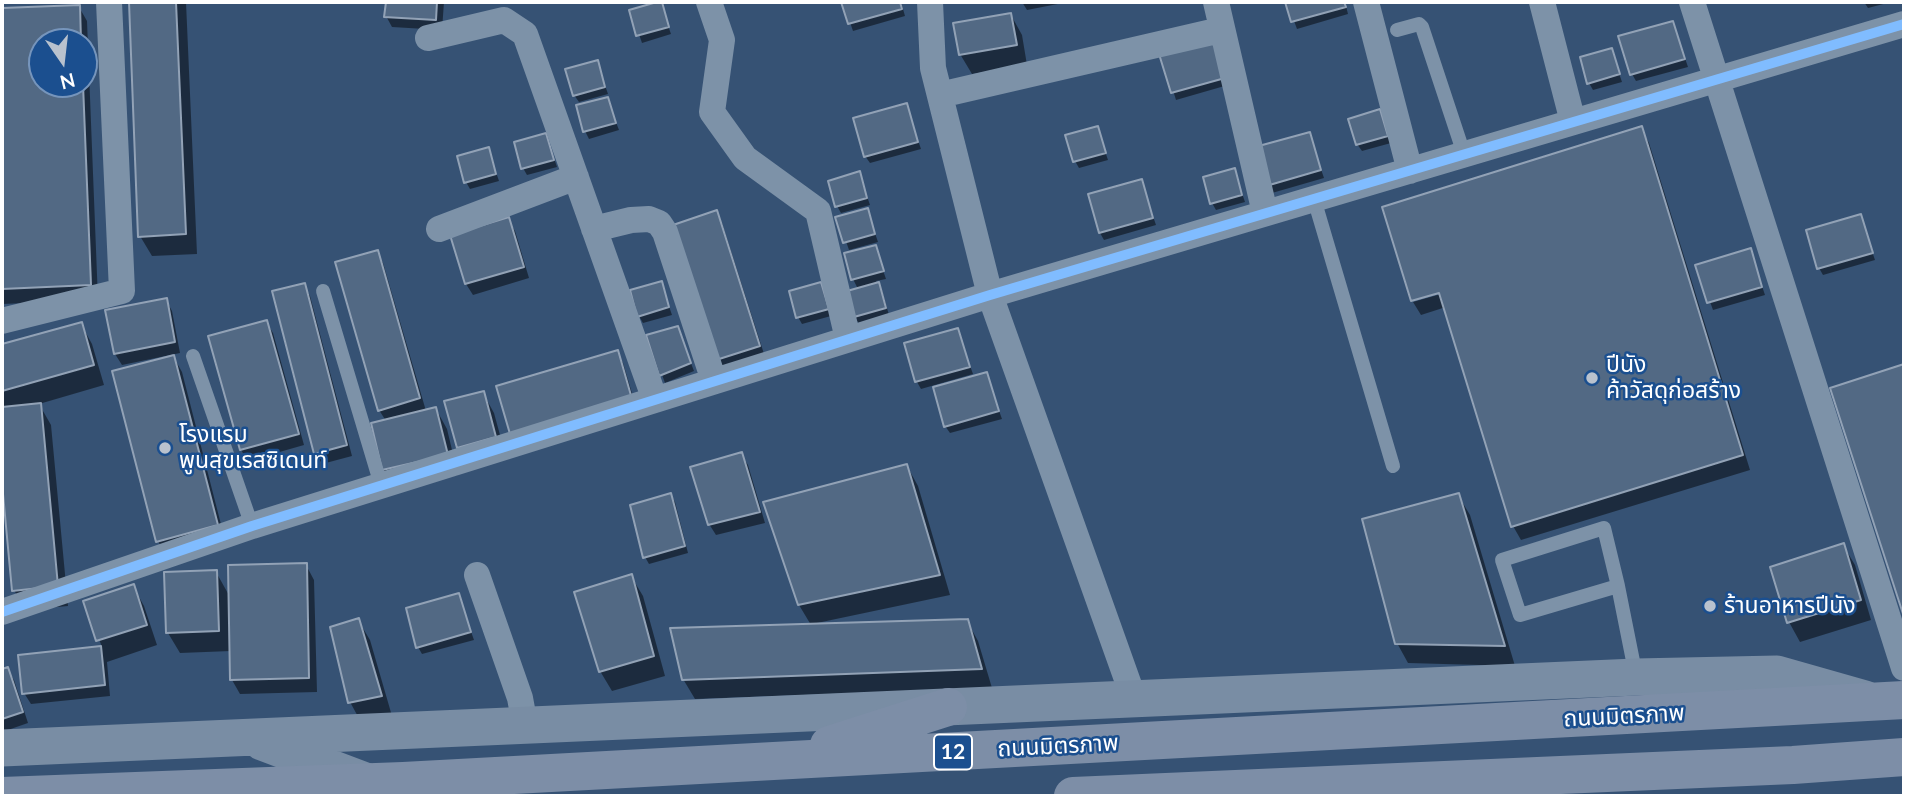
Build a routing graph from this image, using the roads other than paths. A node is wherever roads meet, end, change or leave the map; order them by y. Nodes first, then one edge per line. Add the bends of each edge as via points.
1 (109, 2) edge
2 (709, 2) edge
3 (930, 2) edge
4 (1216, 2) edge
5 (1366, 2) edge
6 (1542, 2) edge
7 (1692, 2) edge
8 (1904, 24) edge
9 (1397, 30) dead end
10 (1212, 32) dead end
11 (428, 38) dead end
12 (1717, 80) junction
13 (940, 95) junction
14 (1573, 122) junction
15 (1464, 154) junction
16 (1410, 171) junction
17 (576, 177) junction
18 (1314, 199) junction
19 (1265, 213) junction
20 (439, 229) dead end
21 (594, 229) junction
22 (323, 291) dead end
23 (990, 295) junction
24 (2, 321) edge
25 (848, 339) junction
26 (193, 356) dead end
27 (714, 381) junction
28 (655, 400) junction
29 (1393, 466) dead end
30 (381, 485) junction
31 (251, 526) junction
32 (477, 576) dead end
33 (1618, 586) junction
34 (2, 612) edge
35 (1904, 668) edge
36 (1636, 677) junction
37 (1134, 699) junction
38 (1891, 702) edge
39 (948, 707) junction
40 (525, 725) junction
41 (248, 737) junction
42 (2, 748) edge
43 (1904, 757) edge
44 (776, 761) junction
45 (392, 786) edge
46 (2, 796) edge
47 (1073, 796) edge

1 - 24 street via 122,291
2 - 25 street via 722,40 712,113 745,158 818,211
3 - 13 street via 933,68
4 - 19 street
5 - 16 street
6 - 14 street
7 - 12 street
8 - 12 street
9 - 15 lane via 1422,27
10 - 13 street
11 - 17 street via 505,19 525,34
12 - 14 street
12 - 35 street
13 - 23 street
14 - 15 street
15 - 16 street
16 - 18 street
17 - 20 street
17 - 21 street
18 - 19 street
18 - 29 lane
19 - 23 street
21 - 27 street via 631,220 659,223
21 - 28 street
22 - 30 lane
23 - 25 street
23 - 37 street
25 - 27 street
26 - 31 lane
27 - 28 street
28 - 30 street
30 - 31 street
31 - 34 street
32 - 40 street via 520,698
33 - 33 lane via 1520,615 1502,560 1604,528
33 - 36 lane
36 - 37 main road
36 - 38 main road via 1777,674
37 - 39 main road
38 - 44 main road, ถนนมิตรภาพ / 12
39 - 40 main road
39 - 44 main road
40 - 41 main road
41 - 42 main road
41 - 45 main road
43 - 47 main road
44 - 45 main road, ถนนมิตรภาพ / 12
45 - 46 main road, ถนนมิตรภาพ / 12

